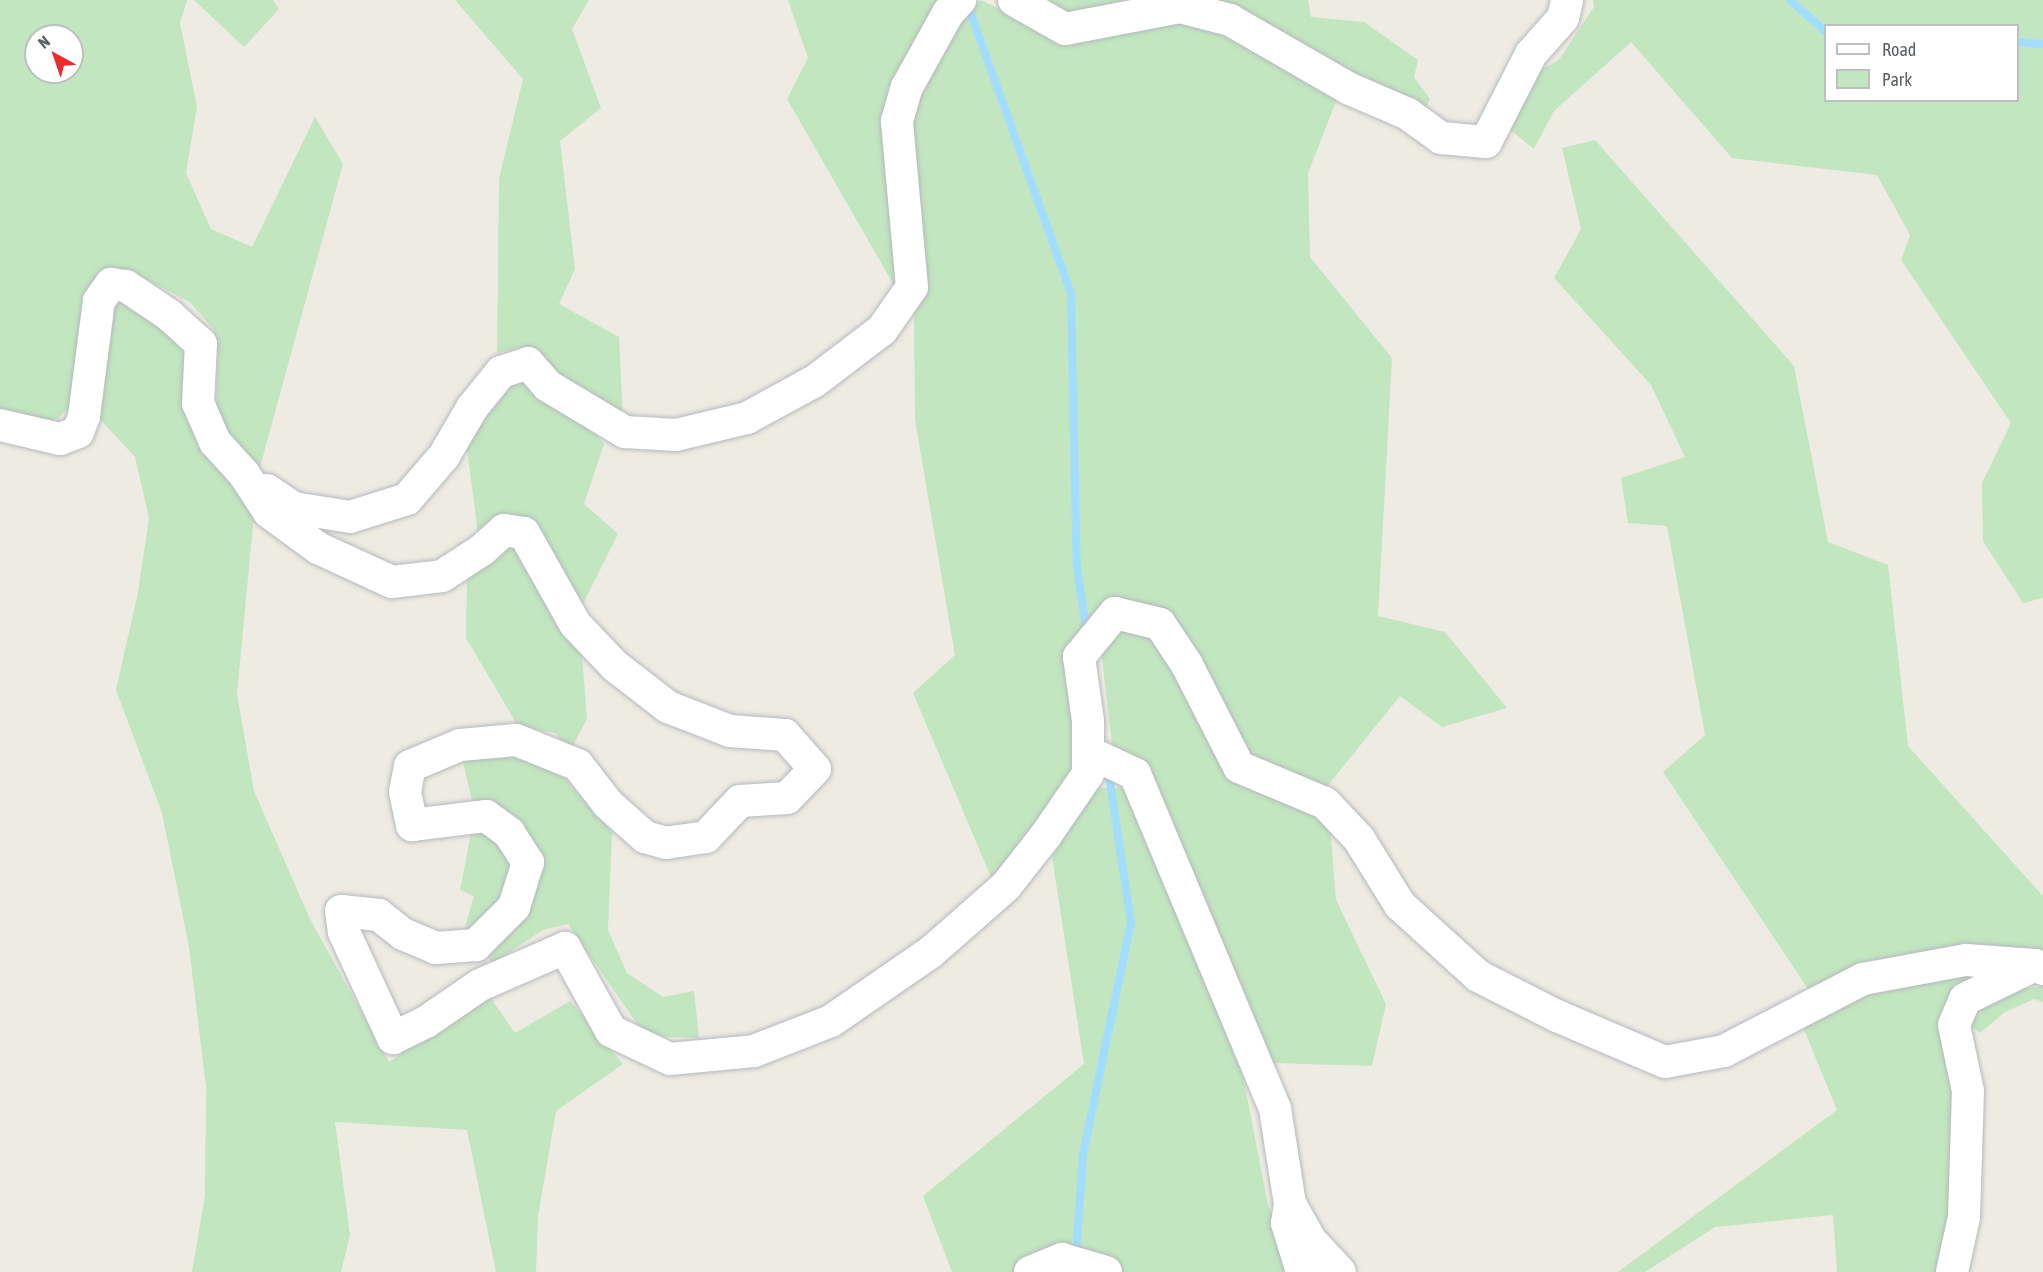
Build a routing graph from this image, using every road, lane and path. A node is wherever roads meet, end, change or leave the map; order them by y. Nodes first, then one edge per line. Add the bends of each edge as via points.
1 (960, 0) edge
2 (1014, 0) edge
3 (1567, 0) edge
4 (0, 425) edge
5 (244, 474) junction
6 (1088, 752) junction
7 (2039, 967) edge
8 (1290, 1204) junction
9 (1030, 1272) edge
10 (1106, 1272) edge
11 (1302, 1272) edge
12 (1340, 1272) edge
13 (1952, 1272) edge

1 - 5 street via 948,13 907,87 897,121 912,287 882,330 815,381 747,418 676,435 625,432 548,386 528,363 501,372 444,456 407,499 350,517 294,508
2 - 3 street via 1065,29 1180,7 1230,20 1350,89 1408,114 1441,138 1486,142 1531,54 1563,18
4 - 5 street via 60,439 78,432 84,416 99,301 111,284 126,286 169,315 201,344 198,403 215,442
5 - 6 street via 269,512 318,548 392,582 442,576 504,530 524,533 575,624 615,666 668,707 730,731 785,735 815,768 788,798 740,801 706,837 666,843 645,837 608,804 578,765 516,740 460,745 410,766 405,792 412,825 486,816 509,833 528,862 514,907 476,945 436,948 403,934 379,915 341,911 344,932 393,1038 426,1022 480,985 565,948 611,1031 670,1059 754,1051 831,1021 931,952 1006,886 1088,774
6 - 7 street via 1079,657 1115,613 1160,624 1239,767 1325,803 1359,839 1400,905 1478,976 1557,1016 1665,1062 1724,1052 1863,980 1966,960
6 - 8 street via 1135,774 1275,1109
7 - 13 street via 1965,999 1954,1025 1968,1091 1964,1217
8 - 11 street via 1287,1223
8 - 12 street via 1311,1240
9 - 10 street via 1062,1259

